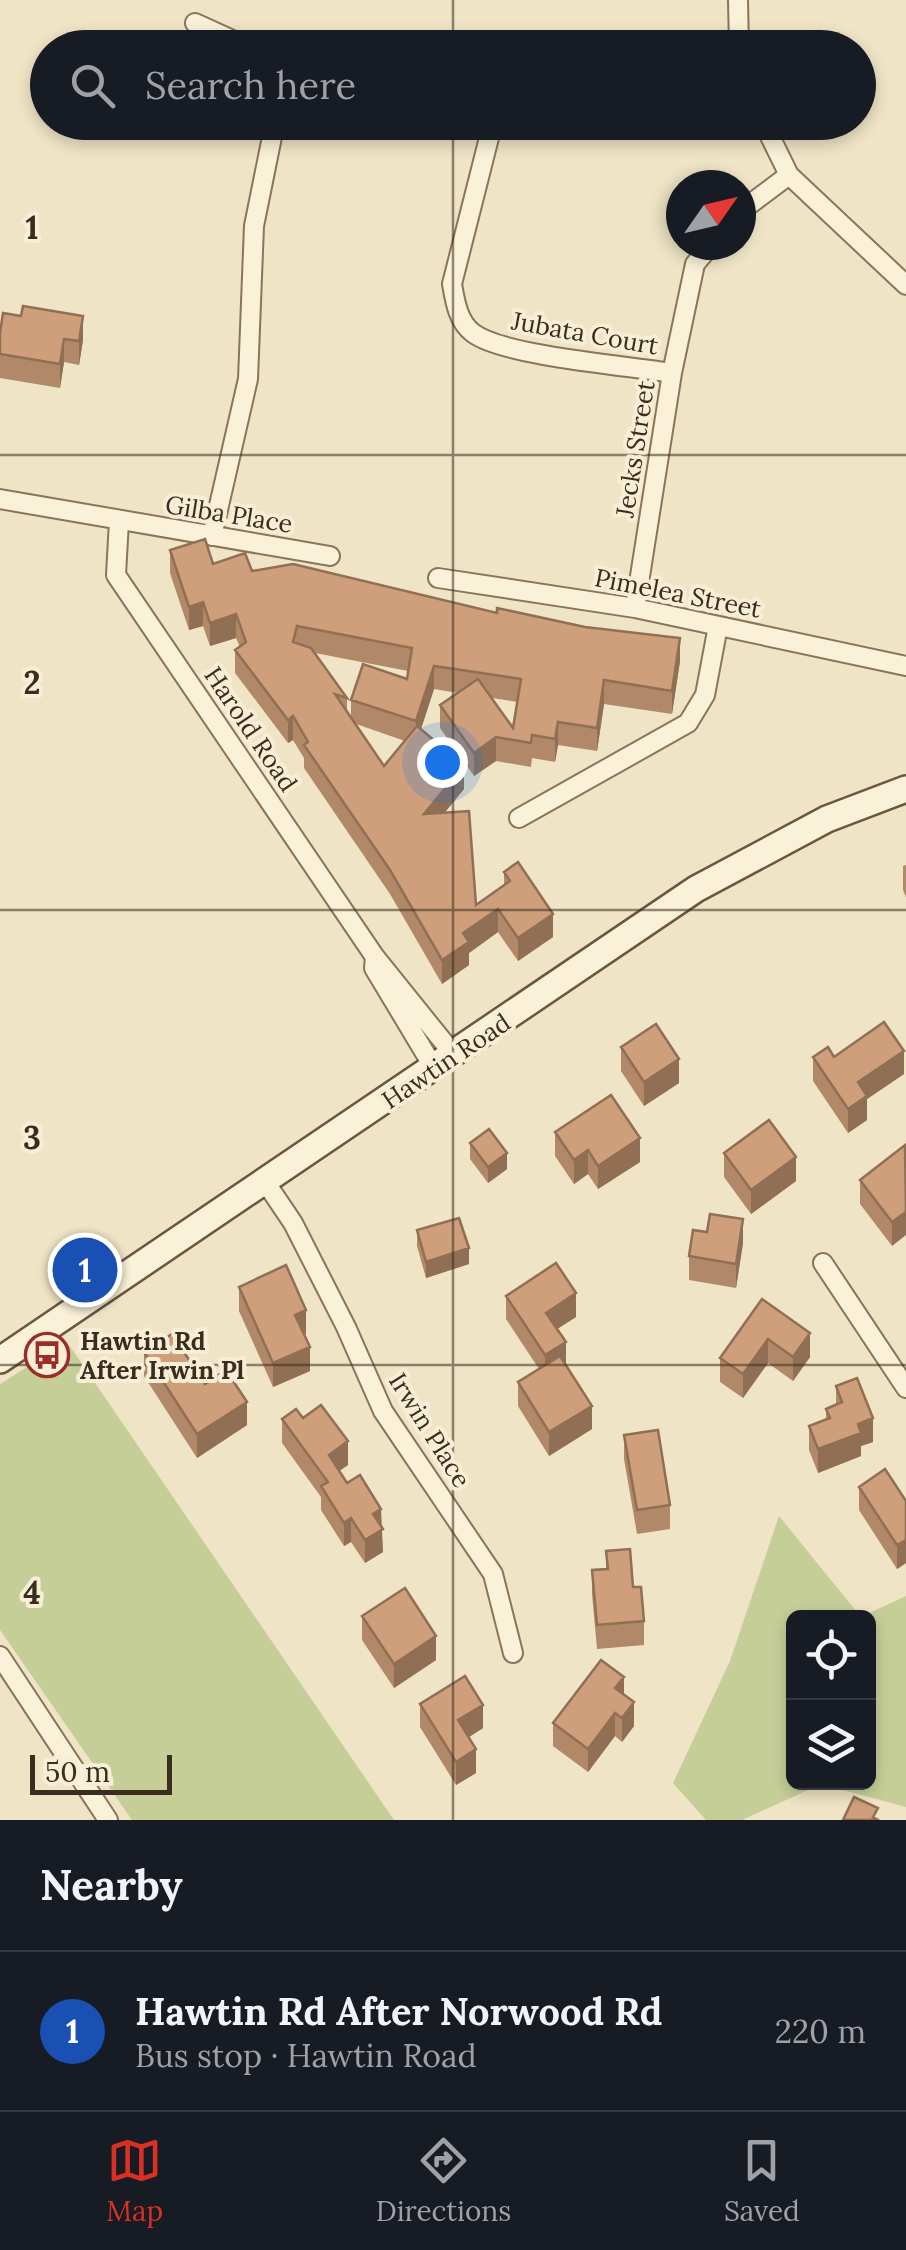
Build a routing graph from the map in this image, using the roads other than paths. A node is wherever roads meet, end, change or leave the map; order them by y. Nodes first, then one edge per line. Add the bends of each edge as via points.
1 (738, 0) edge
2 (195, 24) dead end
3 (209, 30) edge
4 (738, 30) edge
5 (271, 140) edge
6 (488, 140) edge
7 (772, 140) edge
8 (790, 176) junction
9 (756, 200) edge
10 (699, 260) edge
11 (906, 285) edge
12 (672, 373) junction
13 (0, 499) edge
14 (119, 521) junction
15 (212, 536) junction
16 (330, 556) dead end
17 (438, 578) dead end
18 (635, 608) junction
19 (718, 626) junction
20 (906, 666) edge
21 (906, 789) edge
22 (519, 818) dead end
23 (444, 1062) junction
24 (266, 1183) junction
25 (823, 1262) dead end
26 (0, 1360) edge
27 (906, 1388) edge
28 (513, 1653) dead end
29 (0, 1656) edge
30 (108, 1820) edge

1 - 4 street
2 - 3 street
5 - 15 street via 254,226 248,379
6 - 12 street, Jubata Court via 452,284 456,308 471,332 500,345
7 - 8 street
8 - 9 street
8 - 11 street
10 - 12 street, Jecks Street
12 - 18 street, Jecks Street
13 - 14 street, Gilba Place
14 - 15 street, Gilba Place
14 - 23 street, Harold Road via 116,576 376,957 374,968
15 - 16 street, Gilba Place
17 - 18 street, Pimelea Street
18 - 19 street, Pimelea Street
19 - 20 street, Pimelea Street
19 - 22 street via 705,695 688,723
21 - 23 main road, Hawtin Road via 827,819 696,889
23 - 24 main road, Hawtin Road
24 - 26 main road, Hawtin Road
24 - 28 street, Irwin Place via 320,1275 383,1411 493,1574
25 - 27 street
29 - 30 street

